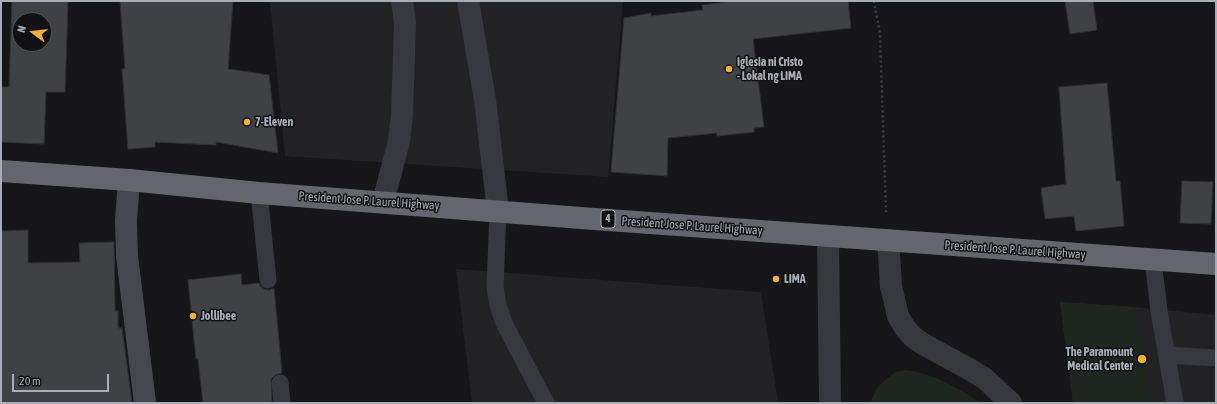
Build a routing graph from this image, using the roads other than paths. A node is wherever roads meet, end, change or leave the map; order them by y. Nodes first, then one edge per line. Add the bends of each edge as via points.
1 (402, 1) edge
2 (468, 1) edge
3 (1, 171) edge
4 (129, 180) junction
5 (259, 193) junction
6 (383, 202) junction
7 (498, 211) junction
8 (828, 236) junction
9 (888, 240) junction
10 (1153, 260) junction
11 (1216, 264) edge
12 (268, 280) dead end
13 (1167, 356) junction
14 (1216, 358) edge
15 (280, 383) dead end
16 (145, 403) edge
17 (282, 403) edge
18 (546, 403) edge
19 (830, 403) edge
20 (1011, 403) edge
21 (1176, 403) edge

1 - 6 street via 405,22 402,115 399,141
2 - 7 street via 485,100
3 - 4 highway, President Jose P. Laurel Highway / 4
4 - 5 highway, President Jose P. Laurel Highway / 4
4 - 16 street via 127,256
5 - 6 highway, President Jose P. Laurel Highway / 4
5 - 12 lane
6 - 7 highway, President Jose P. Laurel Highway / 4
7 - 8 highway, President Jose P. Laurel Highway / 4
7 - 18 lane via 495,288 498,305 504,323
8 - 9 highway, President Jose P. Laurel Highway / 4
8 - 19 street
9 - 10 highway, President Jose P. Laurel Highway / 4
9 - 20 street via 893,294 898,316 905,328 923,344 984,378
10 - 11 highway, President Jose P. Laurel Highway / 4
10 - 13 lane
13 - 14 lane
13 - 21 lane
15 - 17 lane

